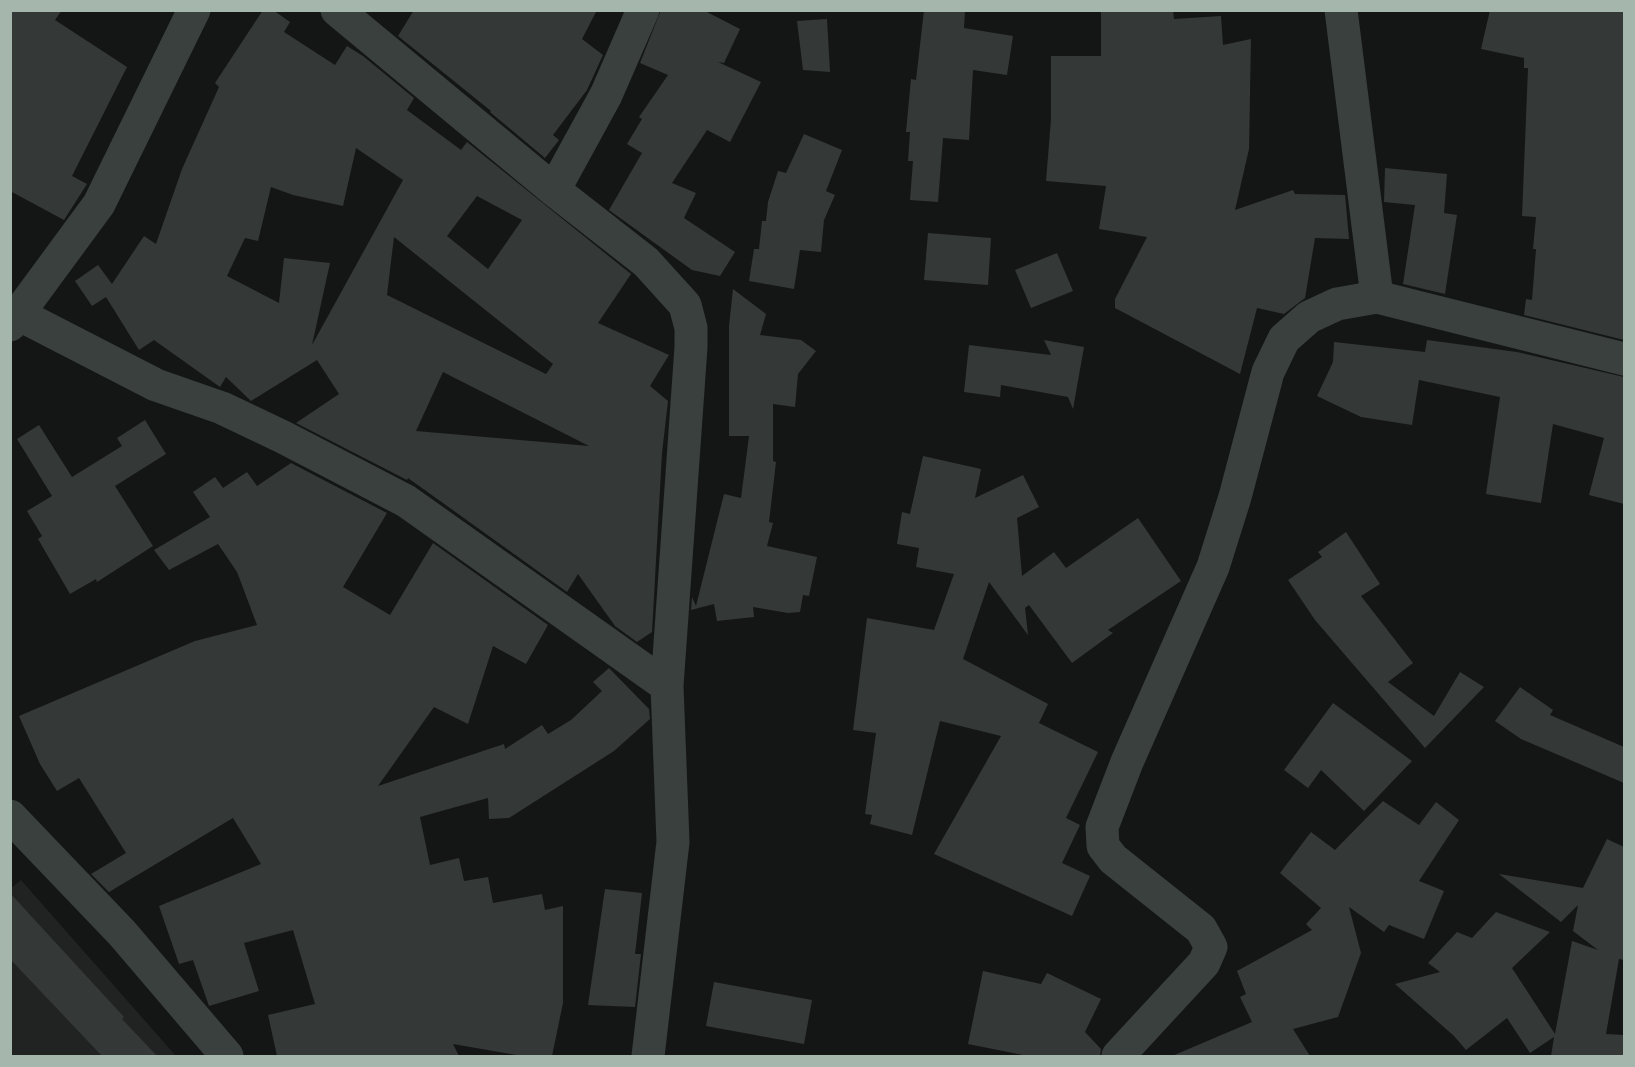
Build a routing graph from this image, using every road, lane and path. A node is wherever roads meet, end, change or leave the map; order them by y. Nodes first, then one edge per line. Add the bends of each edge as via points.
1 (194, 10) edge
2 (337, 10) edge
3 (644, 10) edge
4 (1341, 10) edge
5 (554, 190) junction
6 (1377, 297) junction
7 (15, 320) edge
8 (1624, 358) edge
9 (667, 686) junction
10 (10, 816) edge
11 (227, 1056) edge
12 (648, 1056) edge
13 (1118, 1056) edge

1 - 7 street via 99,204
2 - 5 street
3 - 5 street via 606,95
4 - 6 street
5 - 9 street via 646,262 685,305 691,328
6 - 8 street
6 - 13 street via 1337,304 1309,317 1284,339 1268,372 1213,567 1102,827 1103,846 1113,858 1201,929 1211,947 1204,963
7 - 9 street via 156,385 222,408 406,501
9 - 12 street via 673,842
10 - 11 street via 122,933

